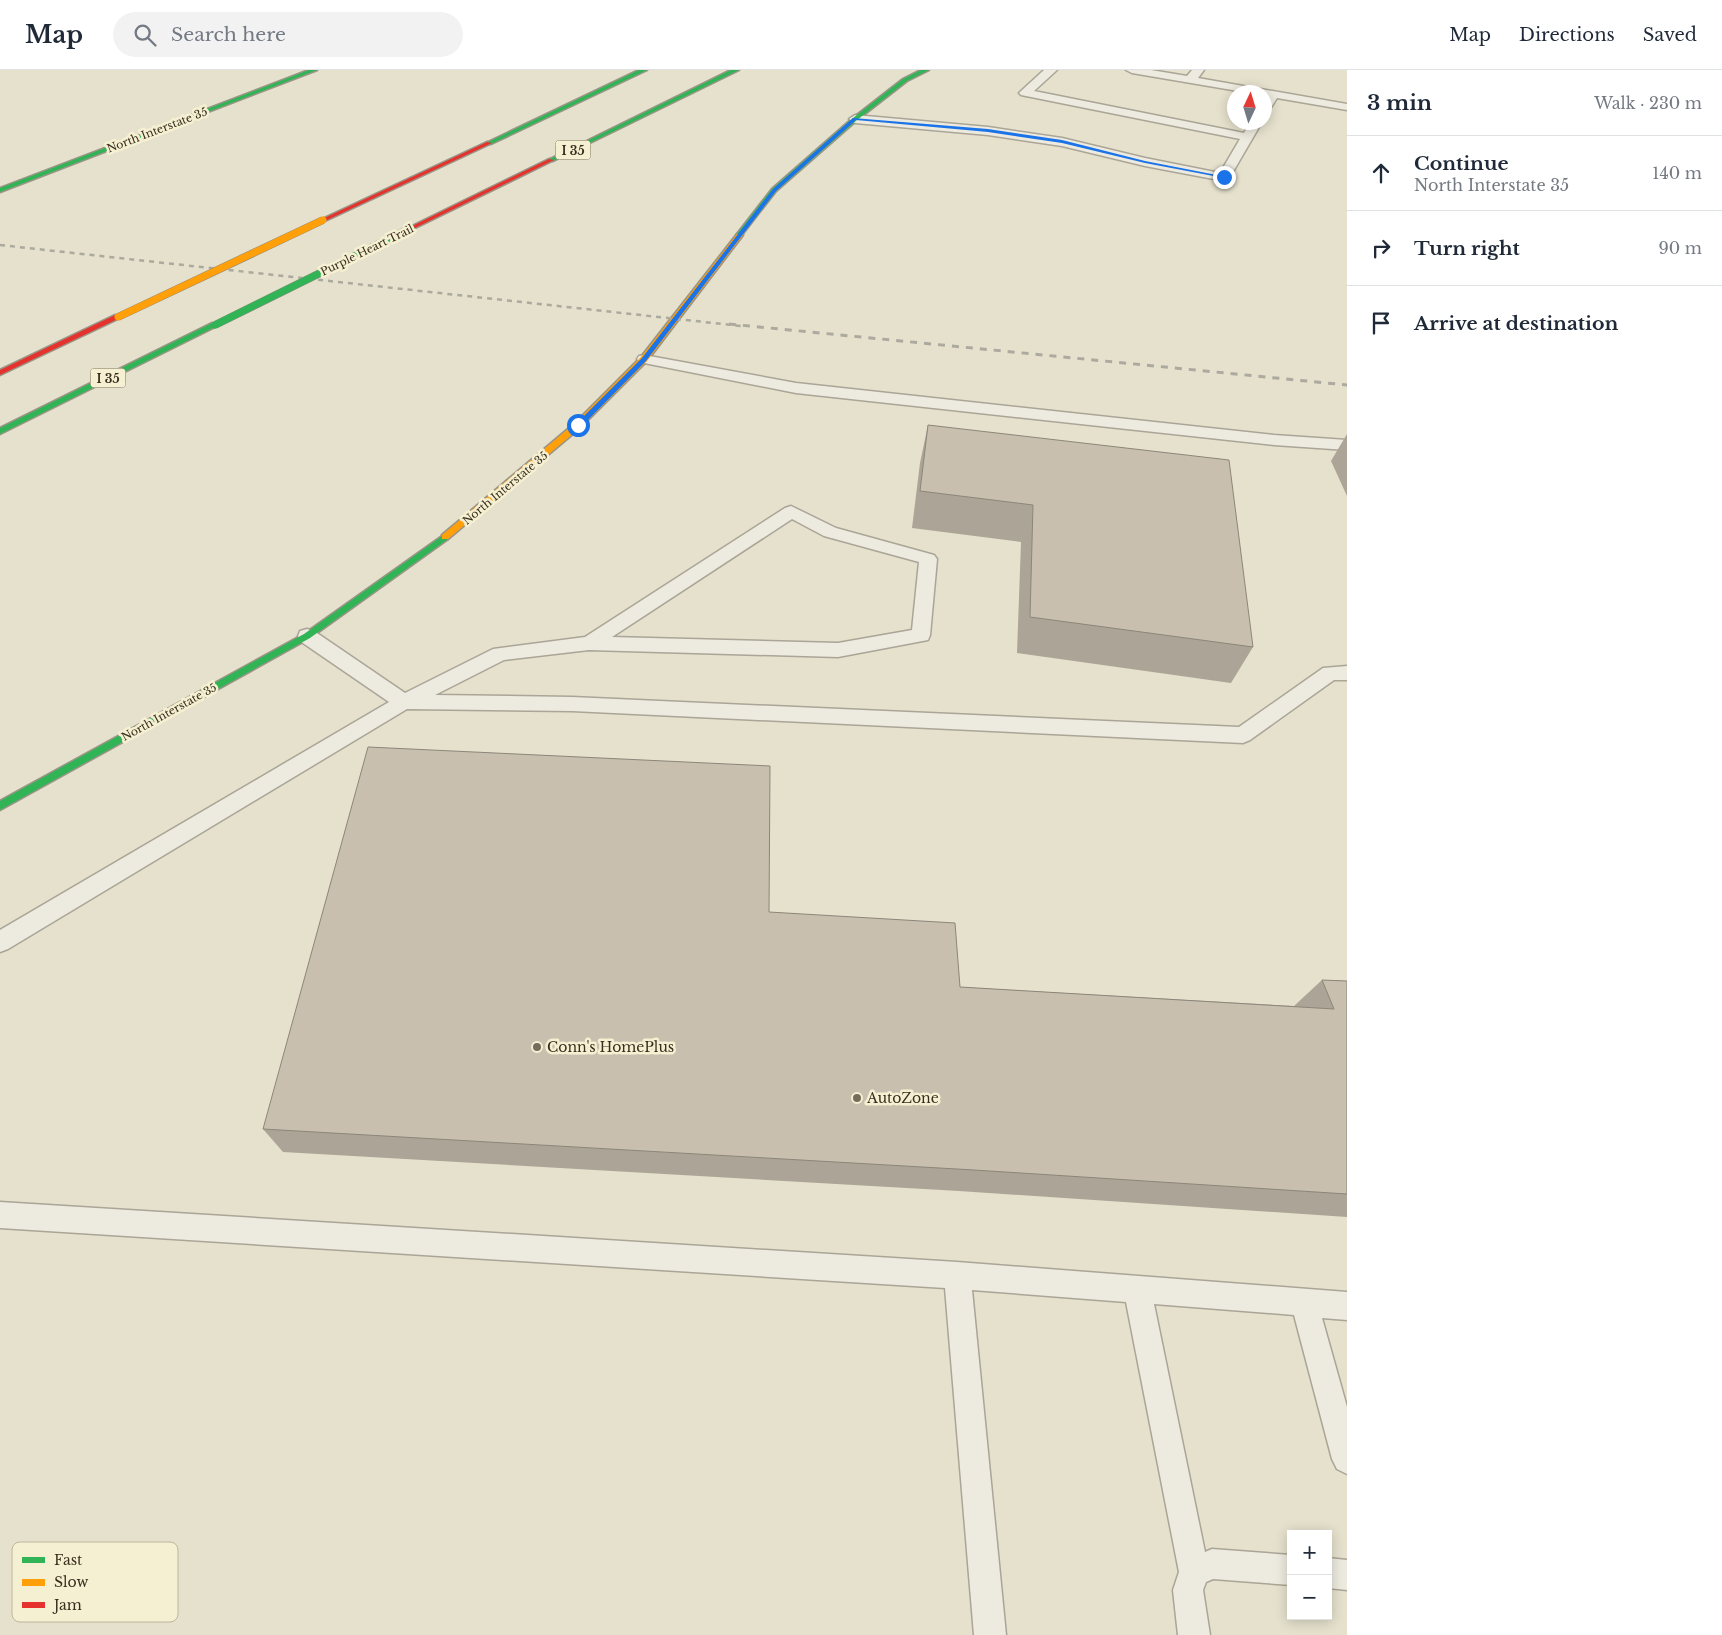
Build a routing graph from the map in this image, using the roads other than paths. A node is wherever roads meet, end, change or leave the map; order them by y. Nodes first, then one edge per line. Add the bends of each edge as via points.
1 (314, 70) edge
2 (644, 70) edge
3 (736, 70) edge
4 (926, 70) edge
5 (1051, 70) edge
6 (1132, 70) edge
7 (1198, 70) edge
8 (1190, 80) junction
9 (1274, 94) junction
10 (1272, 97) edge
11 (1347, 107) edge
12 (855, 119) junction
13 (1251, 130) edge
14 (1247, 137) junction
15 (0, 190) edge
16 (644, 359) junction
17 (0, 373) edge
18 (0, 431) edge
19 (1347, 445) edge
20 (307, 636) junction
21 (589, 643) junction
22 (1347, 673) edge
23 (404, 702) junction
24 (0, 806) edge
25 (0, 942) edge
26 (0, 1215) edge
27 (958, 1275) junction
28 (1137, 1289) junction
29 (1304, 1302) junction
30 (1347, 1306) edge
31 (1347, 1459) edge
32 (1287, 1570) edge
33 (1194, 1572) junction
34 (1332, 1574) edge
35 (1347, 1575) edge
36 (990, 1635) edge
37 (1194, 1635) edge

1 - 15 main road, North Interstate 35
2 - 17 main road, bridge
3 - 18 main road, Purple Heart Trail / I 35, bridge
4 - 12 main road, North Interstate 35 via 905,80
5 - 14 lane via 1025,93
6 - 8 lane
7 - 8 lane
8 - 9 lane
9 - 10 lane
9 - 11 lane
12 - 14 lane via 988,130 1062,142 1224,177
12 - 16 main road, North Interstate 35 via 774,190
13 - 14 lane
16 - 19 lane via 796,388 1274,440
16 - 20 main road, North Interstate 35 via 578,425 454,531
20 - 23 lane
20 - 24 main road, North Interstate 35
21 - 21 lane via 791,512 830,532 928,559 921,635 838,650
21 - 23 lane via 500,654
22 - 23 lane via 1330,673 1243,735 572,704
23 - 25 lane
26 - 27 lane
27 - 28 lane
27 - 36 lane
28 - 29 lane
28 - 33 lane
29 - 30 lane
29 - 31 lane
32 - 33 lane via 1212,1564
33 - 37 lane via 1188,1590
34 - 35 lane

